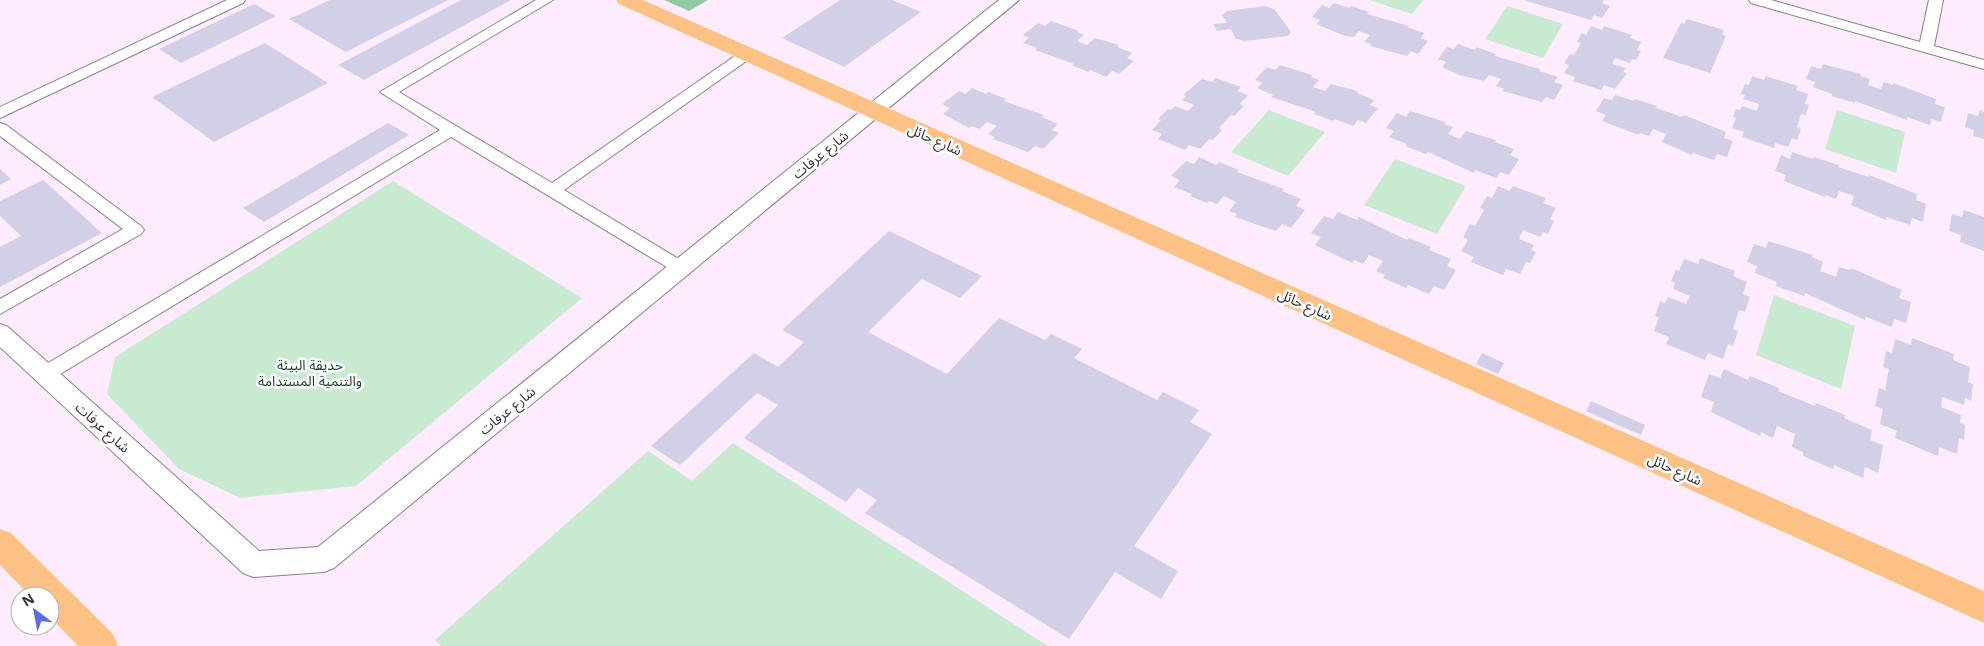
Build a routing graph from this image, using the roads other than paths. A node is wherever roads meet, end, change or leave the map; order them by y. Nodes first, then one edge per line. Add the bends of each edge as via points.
1 (203, 0) edge
2 (238, 0) edge
3 (546, 0) edge
4 (626, 0) edge
5 (1010, 0) edge
6 (1756, 0) edge
7 (1936, 0) edge
8 (1789, 4) edge
9 (219, 9) junction
10 (1926, 49) junction
11 (747, 54) junction
12 (1984, 65) edge
13 (873, 111) junction
14 (0, 113) edge
15 (0, 128) edge
16 (451, 130) junction
17 (553, 190) junction
18 (681, 268) junction
19 (0, 307) edge
20 (0, 333) edge
21 (45, 374) junction
22 (0, 543) edge
23 (1984, 607) edge
24 (101, 646) edge

1 - 9 street
2 - 9 street
3 - 16 street via 388,92
4 - 11 main road, شارع حائل
5 - 13 street, شارع عرفات
6 - 8 street
7 - 10 street
8 - 10 street
9 - 14 street
10 - 12 street
11 - 13 main road, شارع حائل
11 - 17 street
13 - 18 street, شارع عرفات
13 - 23 main road, شارع حائل
15 - 19 street via 135,230
16 - 17 street
16 - 21 street
17 - 18 street
18 - 21 street, شارع عرفات via 324,559 253,564
20 - 21 street, شارع عرفات
22 - 24 main road

